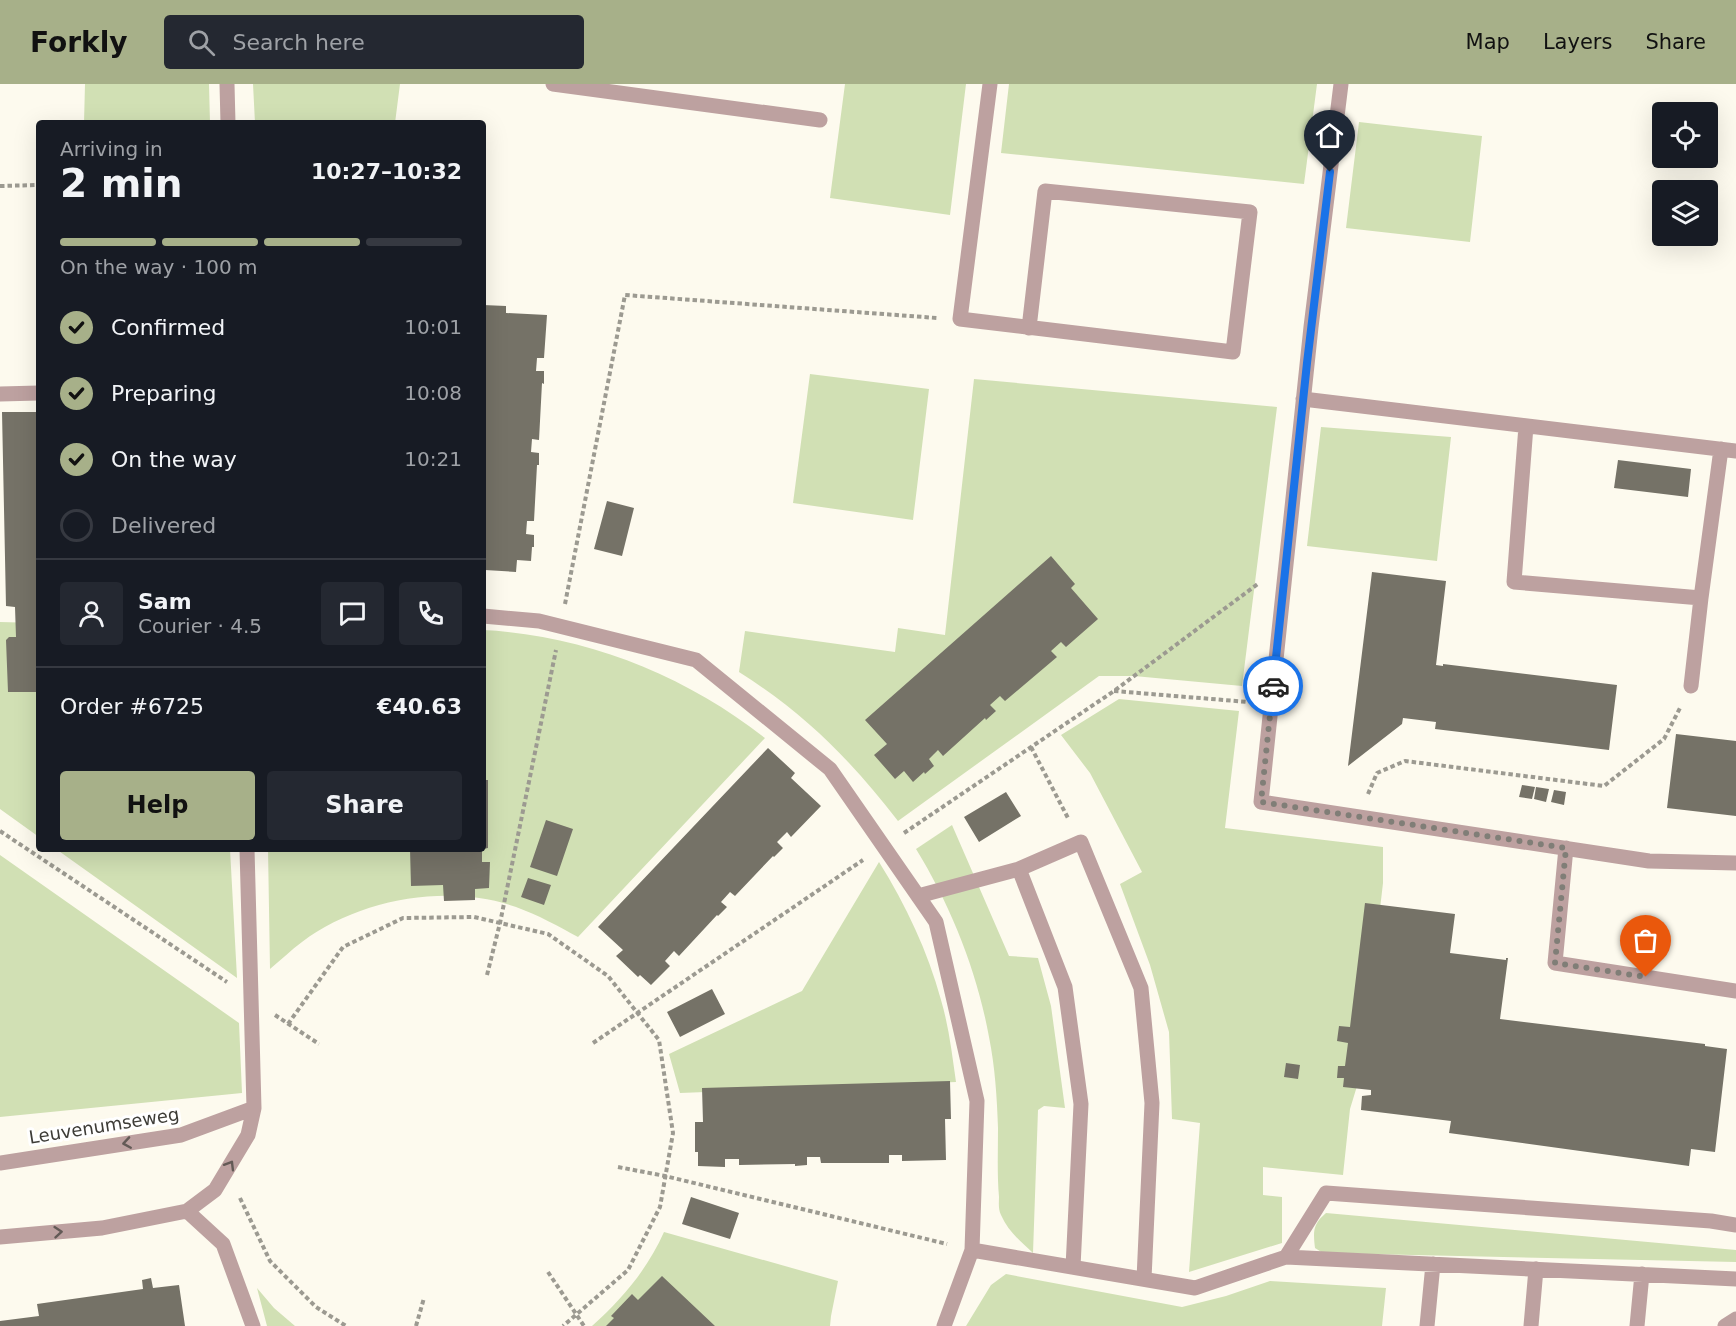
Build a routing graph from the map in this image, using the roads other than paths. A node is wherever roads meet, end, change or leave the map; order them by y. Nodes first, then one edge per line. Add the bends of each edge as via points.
1 (227, 84) edge
2 (553, 84) edge
3 (990, 84) edge
4 (1341, 84) edge
5 (228, 120) edge
6 (820, 120) dead end
7 (1029, 328) junction
8 (0, 393) edge
9 (36, 393) edge
10 (1303, 399) junction
11 (1526, 426) junction
12 (1728, 450) edge
13 (1701, 598) junction
14 (486, 616) edge
15 (1691, 686) road end
16 (1566, 848) junction
17 (247, 852) edge
18 (1736, 863) edge
19 (1019, 869) junction
20 (918, 897) junction
21 (1736, 991) edge
22 (254, 1108) junction
23 (0, 1163) edge
24 (186, 1211) junction
25 (1736, 1225) edge
26 (0, 1237) edge
27 (972, 1250) junction
28 (1286, 1257) junction
29 (1433, 1264) junction
30 (1073, 1267) junction
31 (1536, 1269) junction
32 (1642, 1274) junction
33 (1144, 1279) junction
34 (1736, 1279) edge
35 (1736, 1319) edge
36 (253, 1326) edge
37 (944, 1326) edge
38 (1427, 1326) edge
39 (1531, 1326) edge
40 (1637, 1326) edge
41 (1725, 1326) edge

1 - 5 lane
2 - 6 lane
3 - 7 lane via 960,319
4 - 10 lane
7 - 7 lane via 1233,352 1250,212 1045,191
8 - 9 lane
10 - 11 lane
10 - 16 lane via 1261,802
11 - 12 lane
11 - 13 lane via 1514,582
12 - 13 lane
13 - 15 lane
14 - 20 lane via 539,621 696,660 830,769
16 - 18 lane via 1649,861
16 - 21 lane via 1555,963
17 - 22 lane
19 - 20 lane
19 - 30 lane via 1065,987 1081,1104
19 - 33 lane via 1081,842 1141,988 1152,1103
20 - 27 lane via 936,922 977,1101
22 -> 23 lane, Leuvenumseweg via 181,1135
24 -> 22 lane via 215,1190 248,1135
26 -> 24 lane via 102,1228
24 - 36 lane via 223,1244
25 - 28 lane via 1326,1193
27 - 30 lane
27 - 37 lane
28 - 29 lane
28 - 33 lane via 1195,1288
29 - 31 lane
29 - 38 lane
30 - 33 lane
31 - 32 lane
31 - 39 lane
32 - 34 lane
32 - 40 lane
35 - 41 lane

